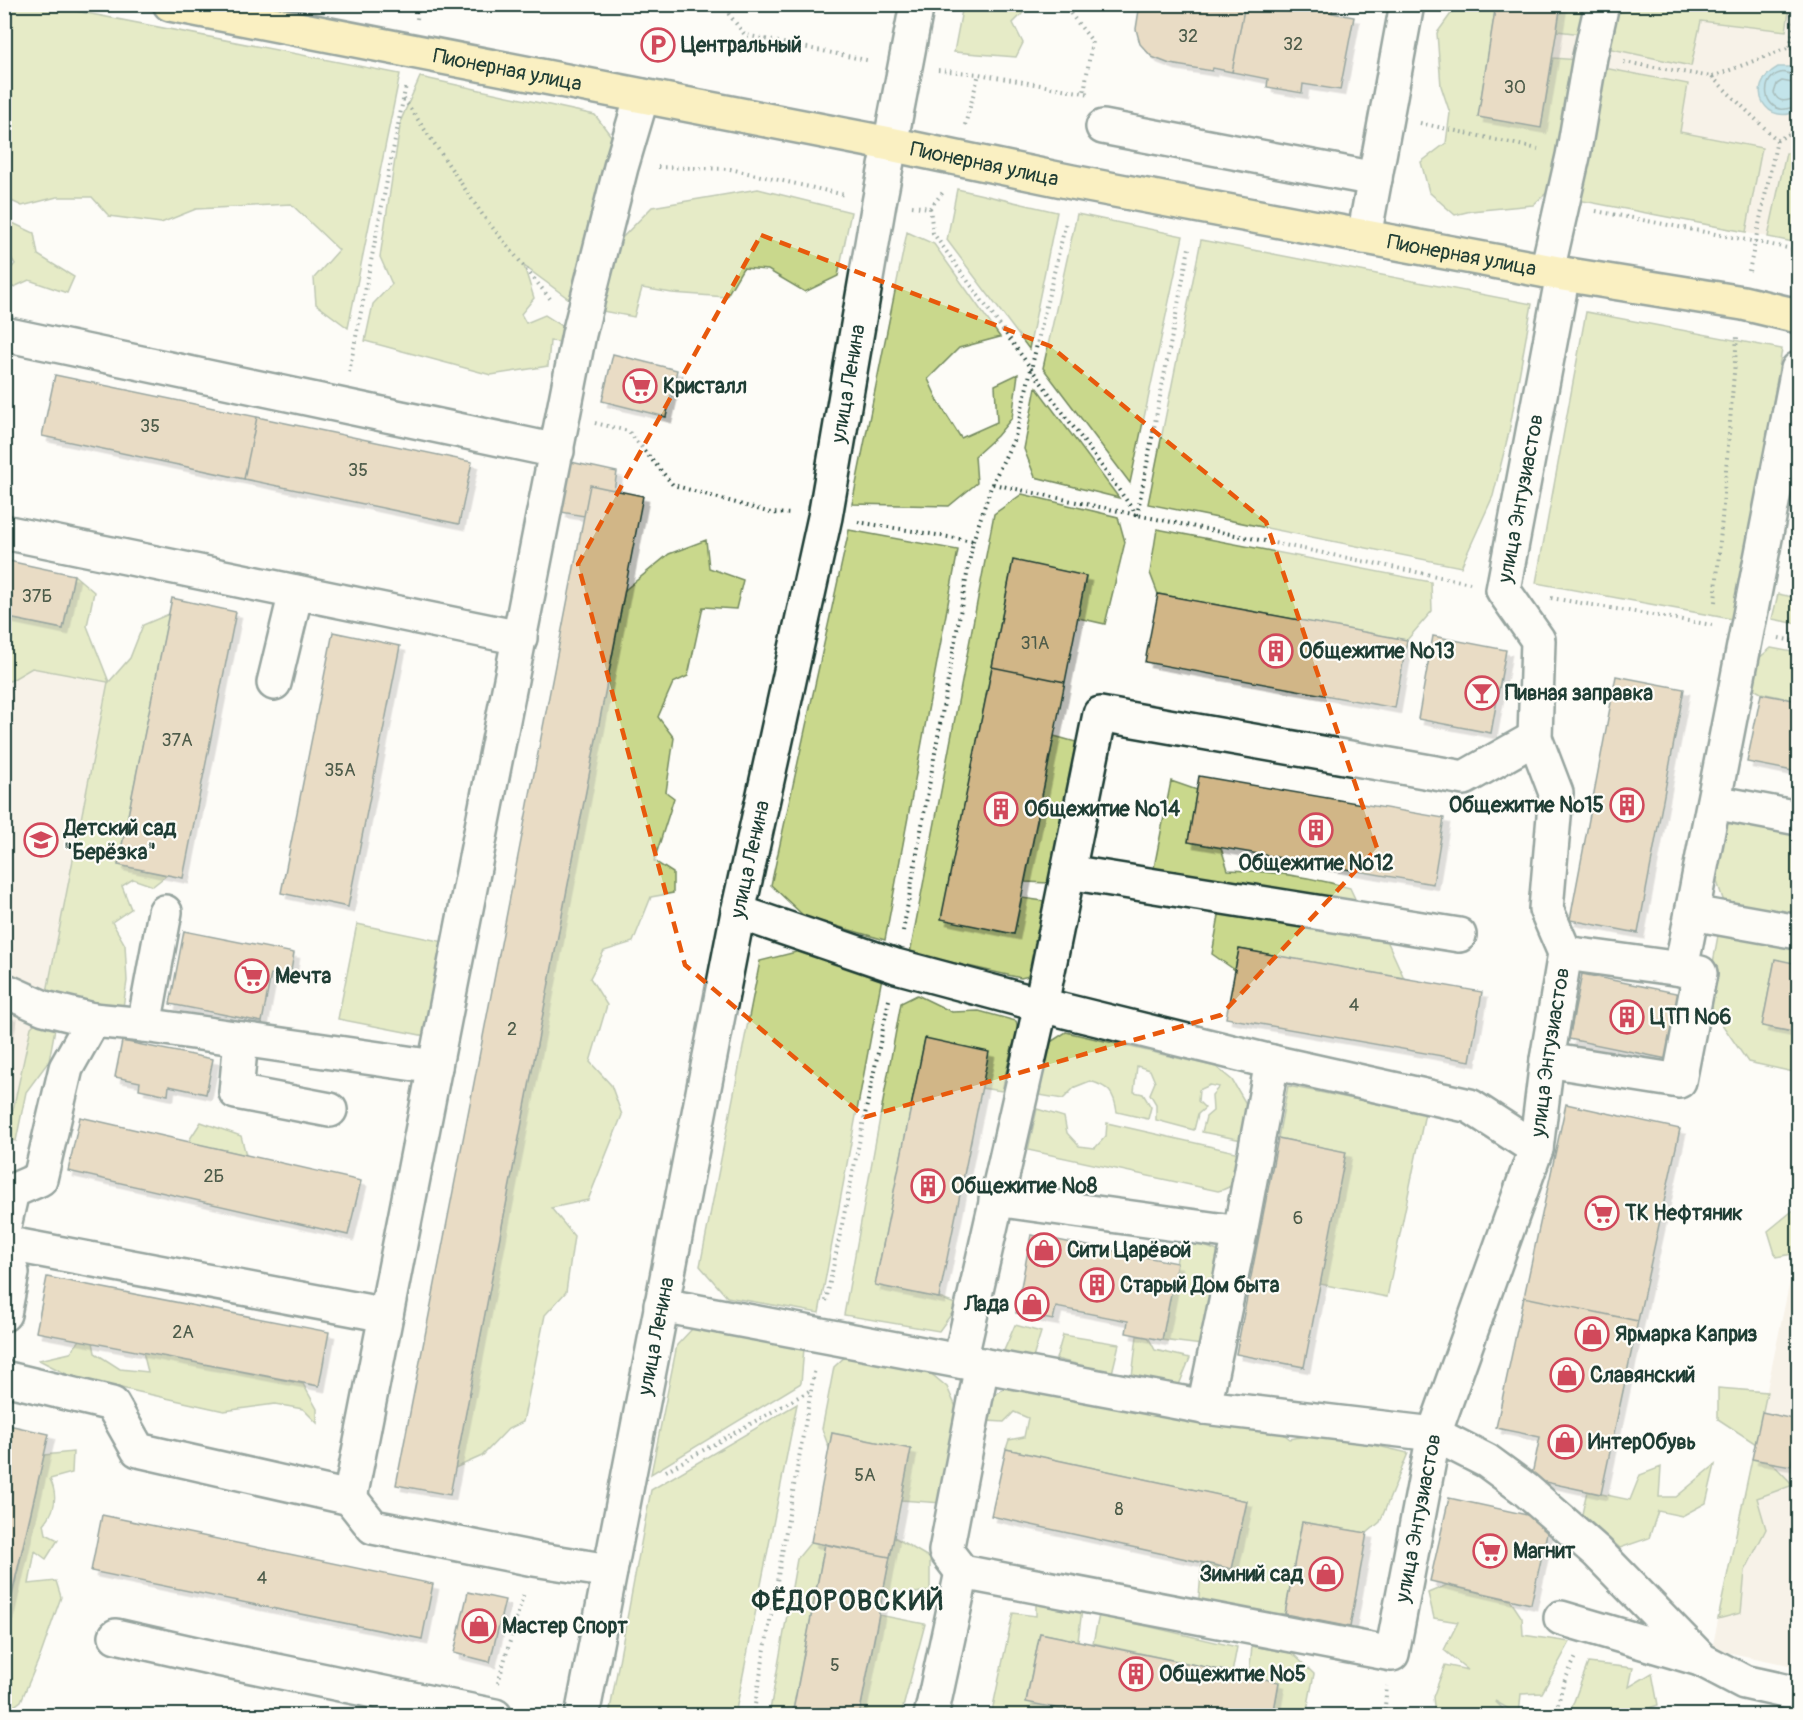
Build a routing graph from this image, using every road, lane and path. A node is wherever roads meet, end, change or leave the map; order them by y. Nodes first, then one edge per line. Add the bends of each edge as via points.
1 (171, 4) edge
2 (419, 4) edge
3 (722, 4) edge
4 (916, 4) edge
5 (1063, 4) edge
6 (1407, 4) edge
7 (1602, 4) edge
8 (1798, 8) edge
9 (1790, 47) junction
10 (412, 51) junction
11 (1798, 55) edge
12 (1590, 57) junction
13 (905, 68) junction
14 (1712, 77) junction
15 (1084, 93) junction
16 (1095, 95) dead end
17 (642, 96) junction
18 (404, 99) junction
19 (1386, 117) junction
20 (1103, 127) dead end
21 (1798, 129) edge
22 (1777, 140) junction
23 (891, 144) junction
24 (1573, 156) junction
25 (621, 166) junction
26 (1375, 179) junction
27 (945, 191) dead end
28 (879, 203) junction
29 (1562, 205) junction
30 (930, 208) junction
31 (1364, 237) junction
32 (1755, 240) junction
33 (1189, 248) dead end
34 (1798, 250) edge
35 (1556, 272) junction
36 (1743, 303) junction
37 (1798, 316) edge
38 (4, 334) edge
39 (579, 334) junction
40 (1798, 369) edge
41 (342, 405) junction
42 (564, 416) junction
43 (1792, 443) edge
44 (557, 451) junction
45 (992, 484) dead end
46 (1137, 515) junction
47 (825, 517) junction
48 (4, 532) edge
49 (973, 541) dead end
50 (1503, 590) junction
51 (296, 592) junction
52 (1747, 631) junction
53 (520, 638) junction
54 (1798, 642) edge
55 (274, 682) dead end
56 (1535, 738) junction
57 (1714, 802) junction
58 (1798, 818) edge
59 (1068, 872) junction
60 (165, 912) dead end
61 (738, 912) junction
62 (1692, 913) junction
63 (1798, 932) edge
64 (1459, 935) dead end
65 (1565, 953) junction
66 (1681, 969) junction
67 (4, 990) edge
68 (1041, 1005) junction
69 (93, 1020) junction
70 (144, 1025) junction
71 (241, 1039) junction
72 (1547, 1060) junction
73 (1272, 1062) junction
74 (435, 1067) junction
75 (330, 1110) dead end
76 (1536, 1149) junction
77 (8, 1190) edge
78 (996, 1199) junction
79 (4, 1226) edge
80 (1240, 1233) junction
81 (4, 1243) edge
82 (4, 1251) edge
83 (662, 1305) junction
84 (4, 1314) edge
85 (386, 1316) junction
86 (971, 1363) junction
87 (4, 1378) edge
88 (1204, 1407) junction
89 (1434, 1434) junction
90 (350, 1498) junction
91 (610, 1571) junction
92 (962, 1572) junction
93 (1576, 1622) joint
94 (116, 1636) dead end
95 (1702, 1660) junction
96 (1798, 1694) edge
97 (495, 1716) edge
98 (582, 1716) edge
99 (931, 1716) edge
100 (1556, 1716) edge

1 - 10 main road, Пионерная улица
2 - 10 path
3 - 13 path via 745,35
4 - 13 street, улица Ленина
5 - 15 path via 1092,41
6 - 19 street
7 - 12 street, улица Энтузиастов
8 - 9 path
9 - 11 path
9 - 14 path
10 - 17 main road, Пионерная улица
10 - 18 path
12 - 14 path
12 - 24 street, улица Энтузиастов
13 - 15 path via 979,74
13 - 23 street, улица Ленина
14 - 22 path
15 - 16 path
17 - 23 main road, Пионерная улица
17 - 25 street
18 - 39 path via 484,217
18 - 41 path
19 - 24 path
19 - 26 street
20 - 26 street
21 - 22 path
22 - 32 path
23 - 28 street, улица Ленина
23 - 31 main road, Пионерная улица
24 - 29 street, улица Энтузиастов
25 - 28 path via 730,169
25 - 39 street
26 - 31 street
27 - 30 path
28 - 30 path
28 - 47 street, улица Ленина
29 - 32 path
29 - 35 street, улица Энтузиастов
30 - 46 path via 933,233
31 - 35 main road, Пионерная улица
32 - 34 path
32 - 36 path
33 - 46 path
35 - 36 main road, Пионерная улица
35 - 50 street, улица Энтузиастов
36 - 37 main road, Пионерная улица
36 - 50 path via 1736,340 1713,625
38 - 41 street
39 - 42 street
40 - 43 street
41 - 44 street
42 - 44 street
42 - 47 path via 628,431 673,485 771,513
43 - 52 street via 1776,544
44 - 53 street
45 - 46 path
46 - 50 path
47 - 49 path
47 - 61 street, улица Ленина
48 - 51 street
50 - 56 street, улица Энтузиастов via 1538,640
51 - 53 street
51 - 55 street
52 - 54 path
52 - 57 street
53 - 74 street
56 - 59 street via 1464,778 1100,714
56 - 65 street, улица Энтузиастов via 1556,793 1546,909
57 - 58 street
57 - 62 street
59 - 64 street
59 - 68 street
60 - 70 street
61 - 68 street via 896,966
61 - 83 street, улица Ленина
62 - 63 street
62 - 66 street
65 - 66 street
65 - 72 street, улица Энтузиастов
66 - 72 street via 1700,973 1679,1081
67 - 69 street via 44,1008
68 - 73 street
68 - 78 street
69 - 70 street
69 - 77 street via 66,1068 40,1179
70 - 71 street
71 - 74 street
71 - 75 street via 236,1092
72 - 76 street, улица Энтузиастов
73 - 76 street via 1470,1106
73 - 80 street
74 - 85 street
76 - 89 street, улица Энтузиастов
77 - 79 street
78 - 80 street
78 - 86 street
80 - 88 street
81 - 85 street
82 - 84 street via 12,1273
83 - 86 street
83 - 91 street, улица Ленина
85 - 90 street
86 - 88 street
86 - 92 street via 946,1551
87 - 90 street via 112,1404 138,1450
88 - 89 street
89 - 92 street, улица Энтузиастов via 1392,1654
89 - 95 street via 1487,1461 1525,1489 1597,1552
90 - 91 street via 373,1527
91 - 98 street, улица Ленина
92 - 99 street
93 - 95 street
93 - 100 path
94 - 97 street
95 - 96 street via 1744,1682

